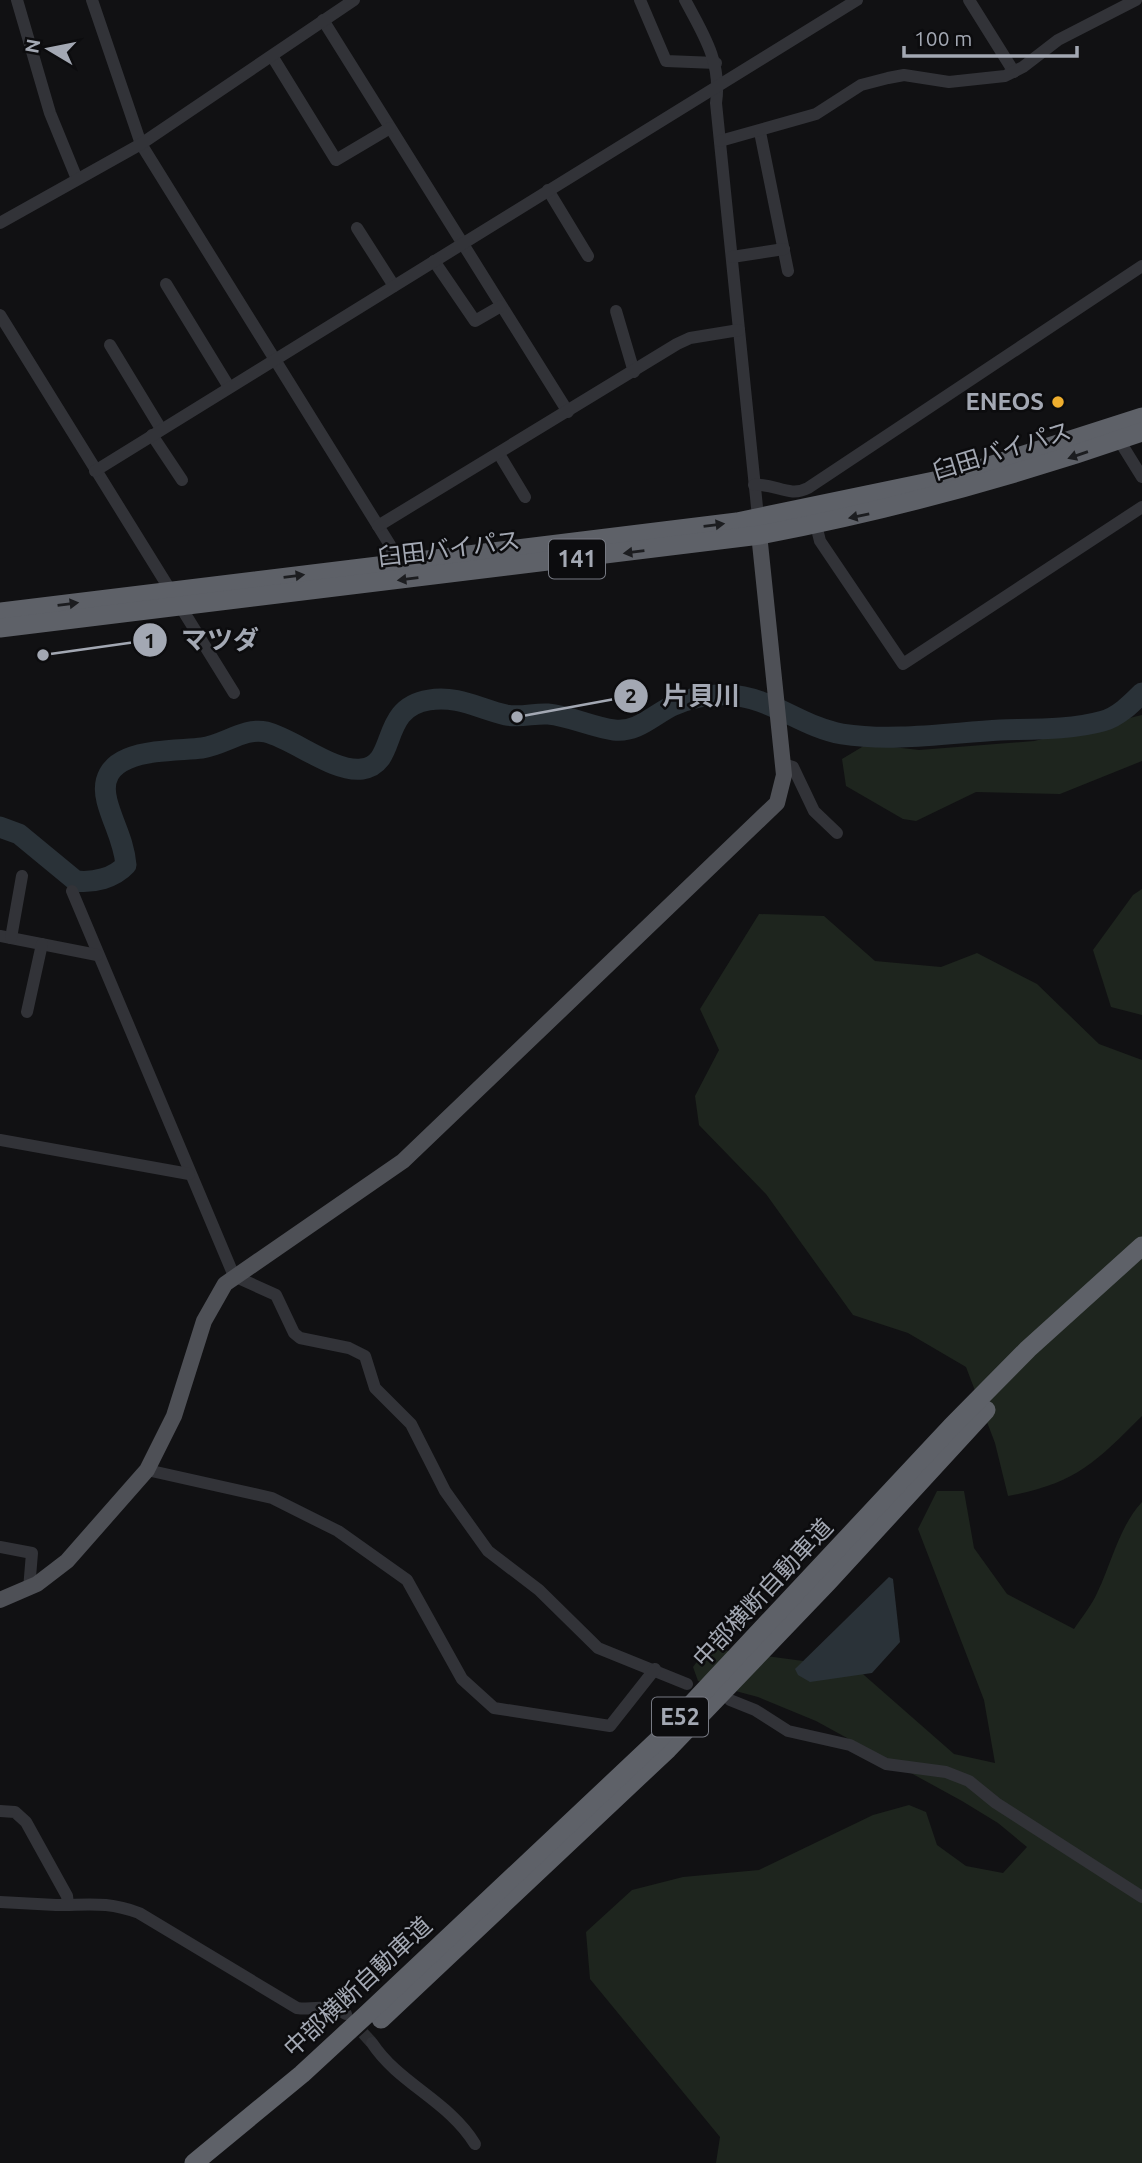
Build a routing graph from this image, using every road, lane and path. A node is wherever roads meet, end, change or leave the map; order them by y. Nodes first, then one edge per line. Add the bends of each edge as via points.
1 (17, 0) edge
2 (92, 0) edge
3 (354, 0) edge
4 (640, 0) edge
5 (685, 0) edge
6 (857, 0) edge
7 (970, 0) edge
8 (1136, 0) edge
9 (323, 20) junction
10 (272, 56) junction
11 (716, 63) junction
12 (1014, 72) junction
13 (719, 86) junction
14 (390, 128) junction
15 (760, 132) junction
16 (720, 141) junction
17 (141, 144) junction
18 (77, 178) junction
19 (548, 190) junction
20 (0, 223) edge
21 (357, 228) dead end
22 (462, 244) junction
23 (784, 249) junction
24 (588, 256) dead end
25 (732, 257) junction
26 (434, 261) junction
27 (1142, 266) edge
28 (788, 271) dead end
29 (166, 284) dead end
30 (394, 286) junction
31 (501, 306) junction
32 (616, 311) dead end
33 (0, 315) edge
34 (738, 330) junction
35 (110, 345) dead end
36 (274, 359) junction
37 (634, 372) junction
38 (229, 387) junction
39 (568, 412) junction
40 (1142, 417) edge
41 (156, 432) junction
42 (1142, 432) edge
43 (1119, 440) junction
44 (499, 454) junction
45 (95, 471) junction
46 (1142, 477) edge
47 (182, 480) dead end
48 (754, 485) junction
49 (525, 498) dead end
50 (1142, 507) edge
51 (816, 525) junction
52 (378, 526) junction
53 (759, 526) junction
54 (396, 564) junction
55 (175, 599) junction
56 (0, 612) edge
57 (0, 628) edge
58 (234, 693) dead end
59 (783, 764) junction
60 (837, 833) dead end
61 (22, 876) dead end
62 (72, 891) dead end
63 (6, 937) edge
64 (42, 944) junction
65 (97, 955) junction
66 (27, 1012) dead end
67 (0, 1140) edge
68 (189, 1174) junction
69 (1142, 1246) edge
70 (1142, 1263) edge
71 (234, 1276) junction
72 (147, 1470) junction
73 (0, 1547) edge
74 (29, 1589) junction
75 (0, 1601) edge
76 (655, 1669) junction
77 (687, 1684) dead end
78 (730, 1700) dead end
79 (0, 1811) edge
80 (1142, 1897) edge
81 (0, 1902) edge
82 (68, 1904) junction
83 (346, 2014) tunnel mouth
84 (372, 2043) tunnel mouth
85 (475, 2144) dead end
86 (194, 2163) edge
87 (211, 2163) edge

1 - 18 street via 50,113
2 - 17 street
3 - 9 street
4 - 11 street via 666,61
5 - 11 street
6 - 13 street
7 - 12 street
8 - 12 street via 1058,40
9 - 10 street
9 - 14 street
10 - 14 street via 337,160
10 - 17 street
11 - 13 street
12 - 15 street via 965,82 904,75 861,85 816,114
13 - 16 street
13 - 19 street
14 - 22 street
15 - 16 street
15 - 23 street
16 - 25 street
17 - 18 street
17 - 36 street
18 - 20 street
19 - 22 street
19 - 24 street
21 - 30 street
22 - 26 street
22 - 31 street
23 - 25 street
23 - 28 street
25 - 34 street
26 - 30 street
26 - 31 street via 475,321
27 - 48 street via 808,488 791,493 767,484
29 - 38 street
30 - 36 street
31 - 39 street
32 - 37 street
33 - 45 street
34 - 37 street via 690,338
34 - 48 street
35 - 41 street
36 - 38 street
36 - 52 street
37 - 39 street
38 - 41 street
39 - 44 street
40 - 53 highway, 臼田バイパス / 141 via 958,475
41 - 45 street
41 - 47 street
42 - 43 highway, 臼田バイパス / 141
43 - 46 street
43 -> 51 highway, 臼田バイパス / 141 via 962,490
44 - 49 street
44 - 52 street
45 - 55 street
48 - 53 street
50 - 51 street via 903,664 820,541
51 - 53 highway, 臼田バイパス / 141
52 - 54 street
54 -> 53 highway, 臼田バイパス / 141
53 -> 55 highway, 臼田バイパス / 141
53 - 59 main road
55 -> 54 highway, 臼田バイパス / 141
56 -> 55 highway, 臼田バイパス / 141
55 - 57 highway, 臼田バイパス / 141
55 - 58 street
59 - 60 street via 798,774 814,811
59 - 71 main road via 781,794 765,817 403,1161
61 - 63 street
62 - 65 street
63 - 64 street
64 - 65 street
64 - 66 street
65 - 68 street
67 - 68 street
68 - 71 street
69 - 86 highway, 中部横断自動車道 / E52 via 961,1417 658,1740 339,2040
70 - 87 highway, 中部横断自動車道 / E52 via 1037,1358 632,1784 319,2076
71 - 72 main road via 211,1304 174,1416
71 - 76 street via 276,1296 300,1338 365,1356 375,1388 411,1424 445,1491 488,1551 539,1590 598,1648
72 - 74 main road via 80,1548
72 - 76 street via 272,1498 338,1531 407,1580 462,1679 494,1708 610,1726
73 - 74 street via 32,1553
74 - 75 main road
76 - 77 street
78 - 80 street via 788,1731 850,1745 886,1764 946,1772 970,1781 996,1803
79 - 82 street via 15,1812 26,1822
81 - 82 street
82 - 83 street via 97,1902 139,1913 297,2008 322,2006
84 - 85 street via 396,2071 446,2109

